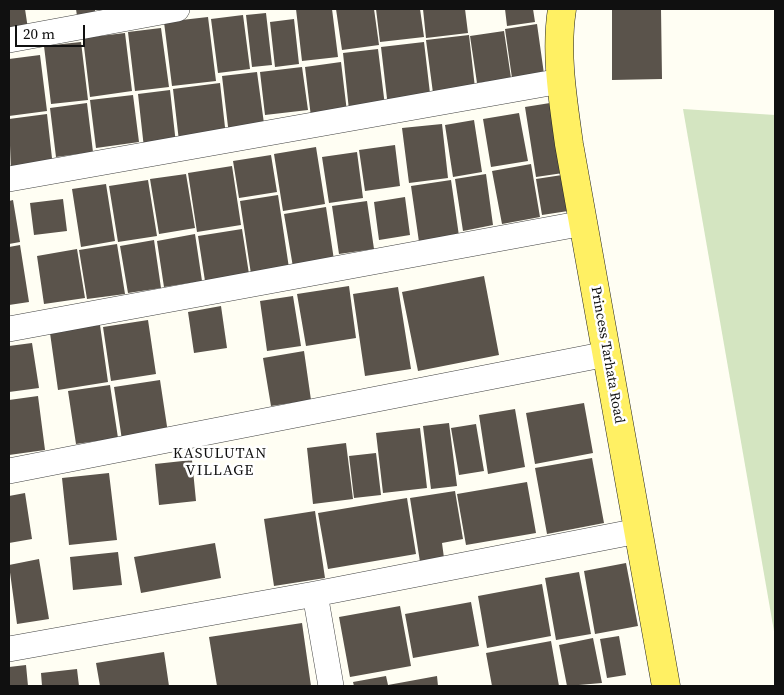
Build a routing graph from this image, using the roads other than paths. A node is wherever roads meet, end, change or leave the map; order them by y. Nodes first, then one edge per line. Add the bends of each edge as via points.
1 (177, 9) edge
2 (560, 16) edge
3 (9, 40) edge
4 (561, 81) junction
5 (9, 179) edge
6 (584, 223) junction
7 (9, 329) edge
8 (607, 354) junction
9 (9, 471) edge
10 (638, 532) junction
11 (315, 594) junction
12 (9, 649) edge
13 (331, 686) edge
14 (666, 686) edge

1 - 3 street
2 - 4 main road, Princess Tarhata Road
4 - 5 street
4 - 6 main road, Princess Tarhata Road
6 - 7 street
6 - 8 main road, Princess Tarhata Road
8 - 9 street
8 - 10 main road, Princess Tarhata Road
10 - 11 street
10 - 14 main road, Princess Tarhata Road
11 - 12 street
11 - 13 street

